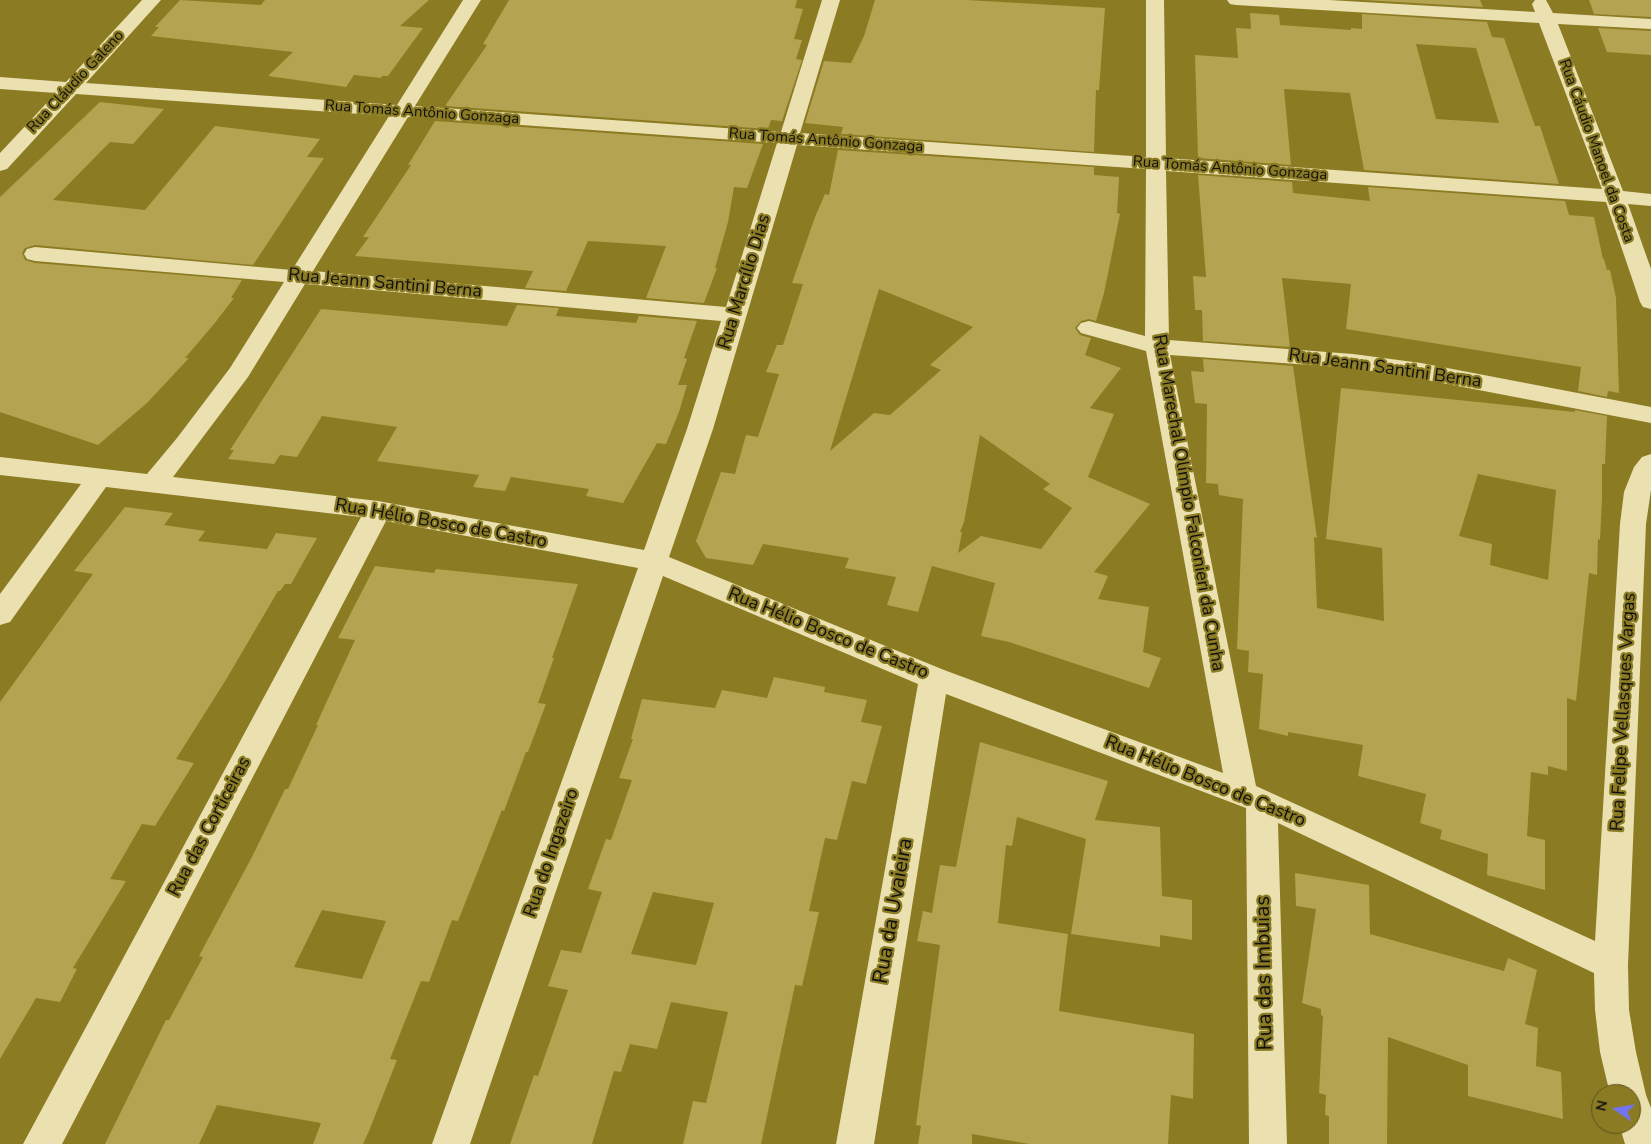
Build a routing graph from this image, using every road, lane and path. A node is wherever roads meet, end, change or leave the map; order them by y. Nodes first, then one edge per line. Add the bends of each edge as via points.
1 (152, 0) edge
2 (472, 0) edge
3 (831, 0) edge
4 (1154, 0) edge
5 (1236, 0) edge
6 (1543, 9) edge
7 (1651, 24) edge
8 (0, 83) edge
9 (70, 88) junction
10 (402, 112) junction
11 (789, 138) junction
12 (0, 164) edge
13 (1155, 164) junction
14 (1615, 196) junction
15 (1651, 200) edge
16 (35, 254) dead end
17 (298, 277) junction
18 (1651, 302) edge
19 (736, 315) junction
20 (1089, 328) dead end
21 (1157, 347) junction
22 (1651, 416) edge
23 (1651, 463) edge
24 (0, 466) edge
25 (99, 478) junction
26 (153, 484) junction
27 (378, 510) junction
28 (653, 561) junction
29 (0, 615) edge
30 (934, 678) junction
31 (1252, 797) junction
32 (1611, 965) junction
33 (1626, 1084) edge
34 (42, 1144) edge
35 (451, 1144) edge
36 (855, 1144) edge
37 (1268, 1144) edge

1 - 9 street, Rua Cláudio Galeno
2 - 10 street
3 - 11 street, Rua Marcílio Dias
4 - 13 street, Rua Marechal Olímpio Falconieri da Cunha
5 - 6 street
6 - 7 street
6 - 14 street, Rua Cáudio Manoel da Costa
8 - 9 street, Rua Tomás Antônio Gonzaga
9 - 10 street, Rua Tomás Antônio Gonzaga
9 - 12 street, Rua Cláudio Galeno
10 - 11 street, Rua Tomás Antônio Gonzaga
10 - 17 street
11 - 13 street, Rua Tomás Antônio Gonzaga
11 - 19 street, Rua Marcílio Dias
13 - 14 street, Rua Tomás Antônio Gonzaga
13 - 21 street, Rua Marechal Olímpio Falconieri da Cunha
14 - 15 street, Rua Tomás Antônio Gonzaga
14 - 18 street, Rua Cáudio Manoel da Costa
16 - 17 street, Rua Jeann Santini Berna
17 - 19 street, Rua Jeann Santini Berna
17 - 26 street via 214,407
19 - 28 street, Rua Marcílio Dias
20 - 21 street, Rua Jeann Santini Berna
21 - 22 street, Rua Jeann Santini Berna via 1353,360 1499,384
21 - 31 street, Rua Marechal Olímpio Falconieri da Cunha
23 - 32 street, Rua Felipe Vellasques Vargas via 1638,492 1633,524
24 - 25 street, Rua Hélio Bosco de Castro
25 - 26 street, Rua Hélio Bosco de Castro
25 - 29 street
26 - 27 street, Rua Hélio Bosco de Castro
27 - 28 street, Rua Hélio Bosco de Castro
27 - 34 street, Rua das Corticeiras
28 - 30 street, Rua Hélio Bosco de Castro
28 - 35 street, Rua do Ingazeiro
30 - 31 street, Rua Hélio Bosco de Castro
30 - 36 street, Rua da Uvaieira
31 - 32 street, Rua Hélio Bosco de Castro
31 - 37 street, Rua das Imbuias
32 - 33 street, Rua Felipe Vellasques Vargas via 1612,1010

